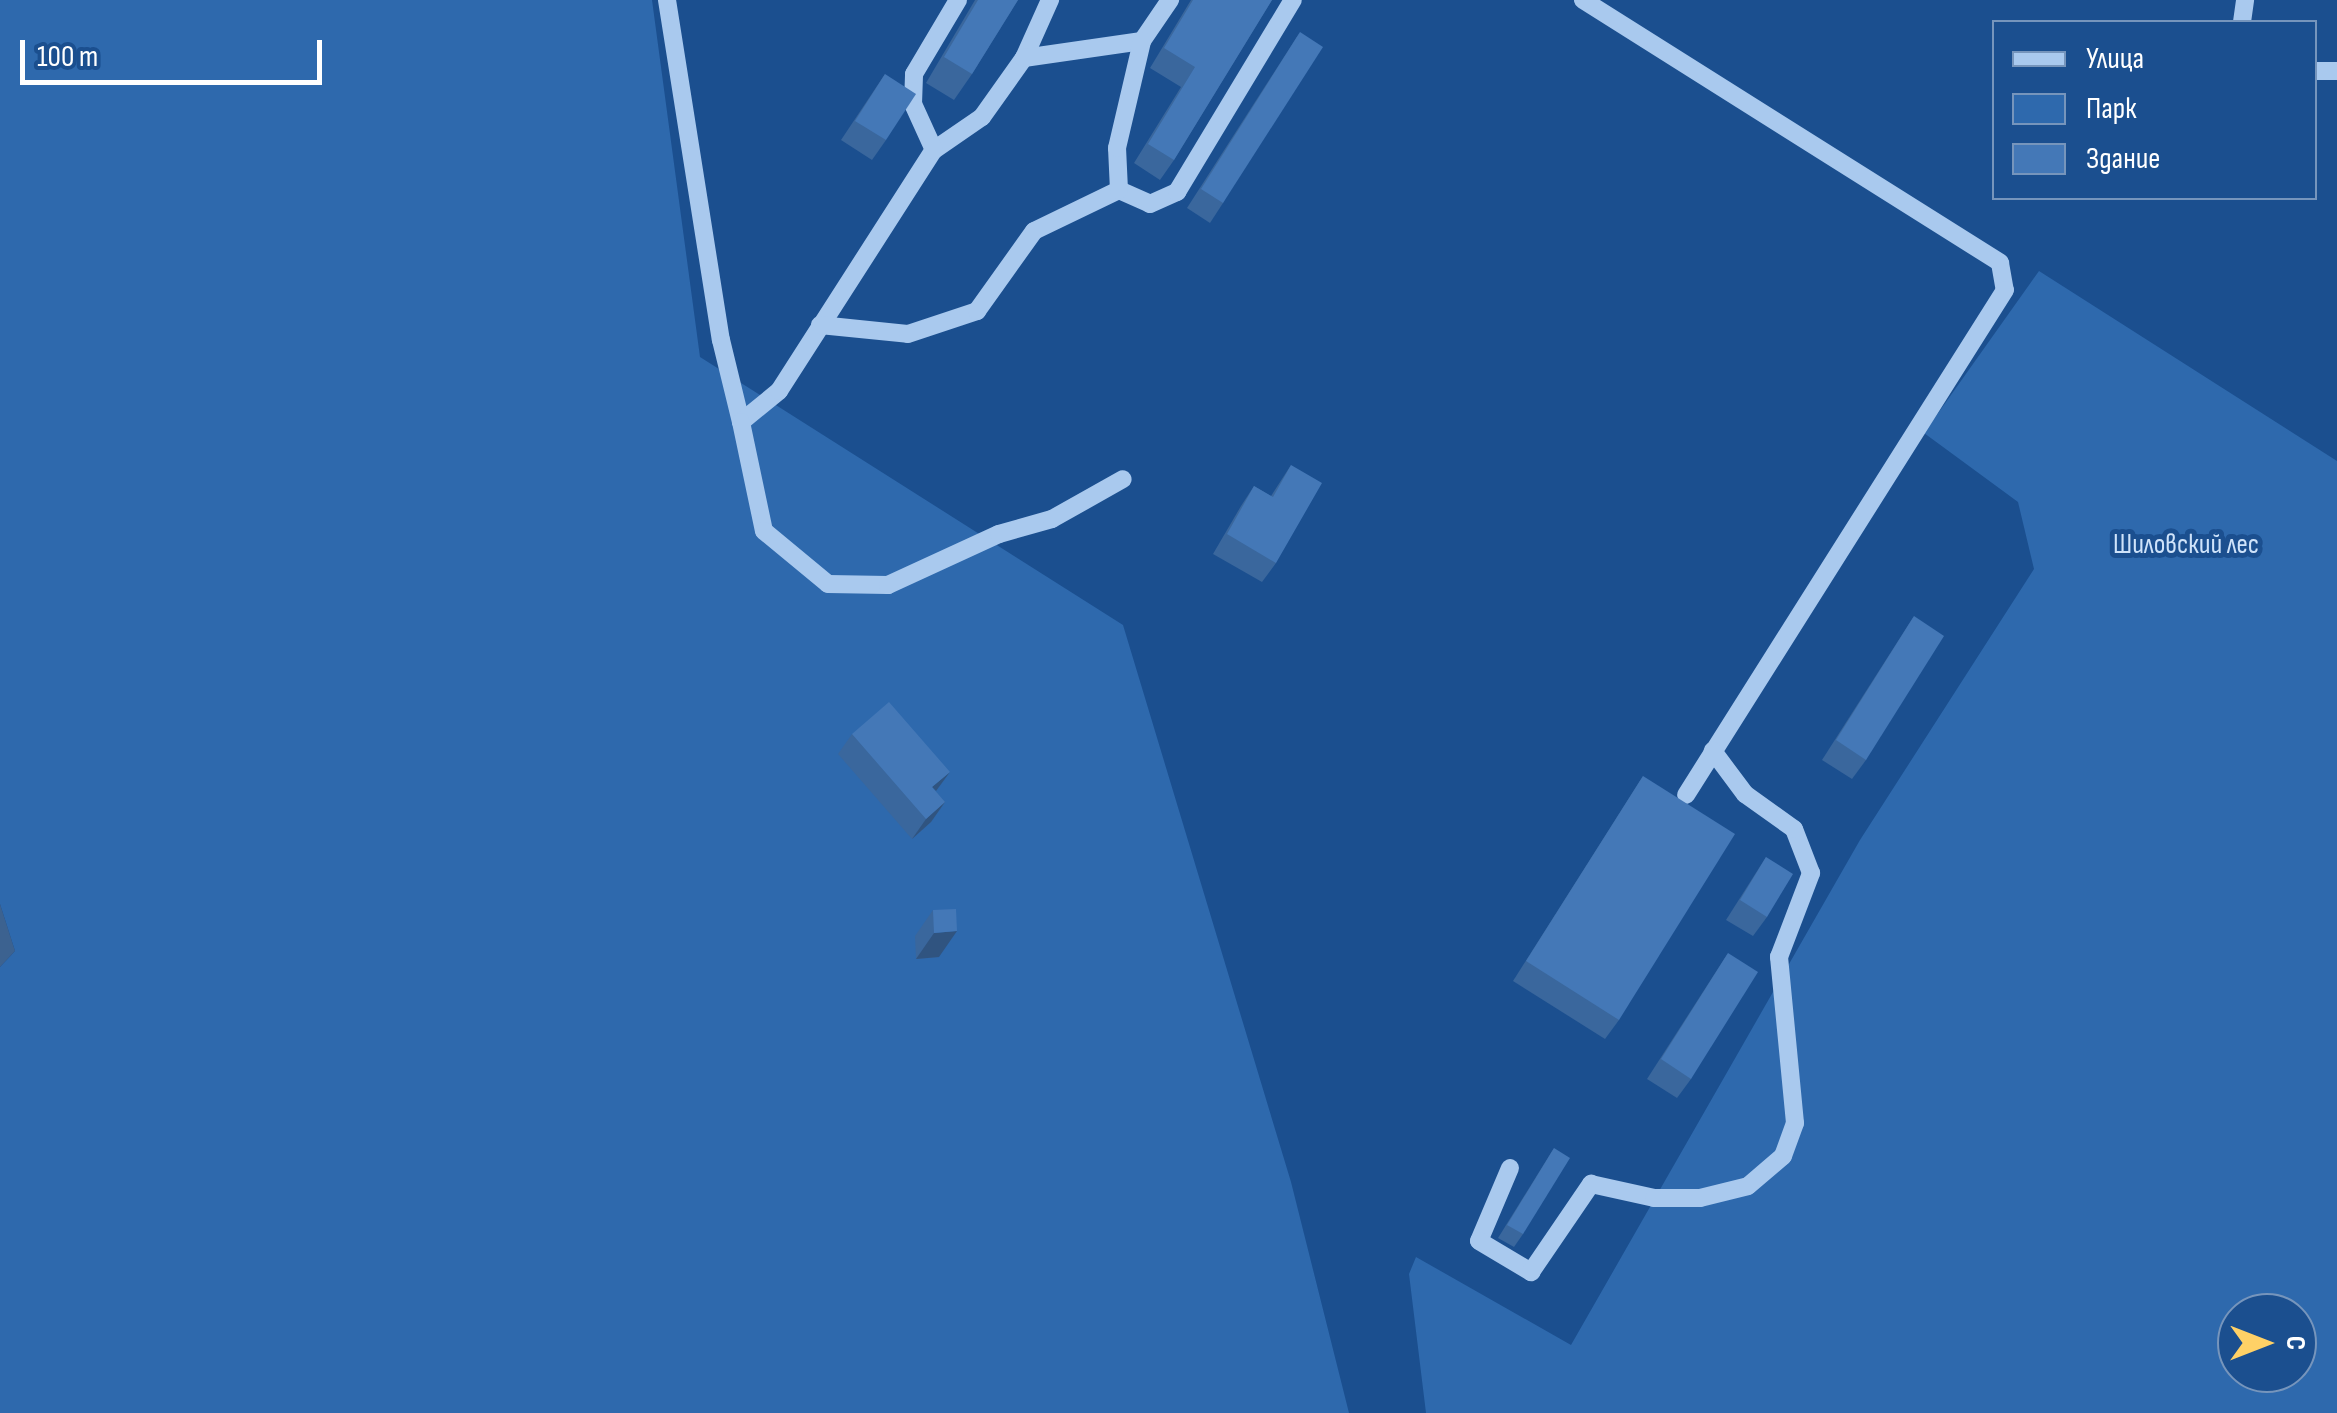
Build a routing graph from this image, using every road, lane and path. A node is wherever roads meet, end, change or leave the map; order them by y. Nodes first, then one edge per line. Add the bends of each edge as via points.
1 (667, 0) edge
2 (958, 0) edge
3 (1050, 0) edge
4 (1170, 0) edge
5 (1293, 0) edge
6 (1583, 0) edge
7 (1142, 41) junction
8 (1024, 58) junction
9 (934, 150) junction
10 (1119, 190) junction
11 (820, 325) junction
12 (741, 422) junction
13 (1123, 479) dead end
14 (1713, 751) junction
15 (1686, 794) dead end
16 (1510, 1168) dead end

1 - 12 lane via 718,321
2 - 9 lane via 914,74 913,104
3 - 8 lane
4 - 7 lane
5 - 10 lane via 1177,192 1150,204
6 - 14 lane via 2000,263 2005,290
7 - 8 lane
7 - 10 lane via 1116,148
8 - 9 lane via 982,116
9 - 11 lane
10 - 11 lane via 1034,230 977,312 908,334
11 - 12 lane via 779,391
12 - 13 lane via 764,530 828,584 888,585 999,534 1052,518
14 - 15 lane
14 - 16 lane via 1744,794 1794,830 1811,873 1779,957 1795,1124 1783,1156 1748,1186 1700,1198 1654,1198 1591,1184 1532,1272 1479,1241

